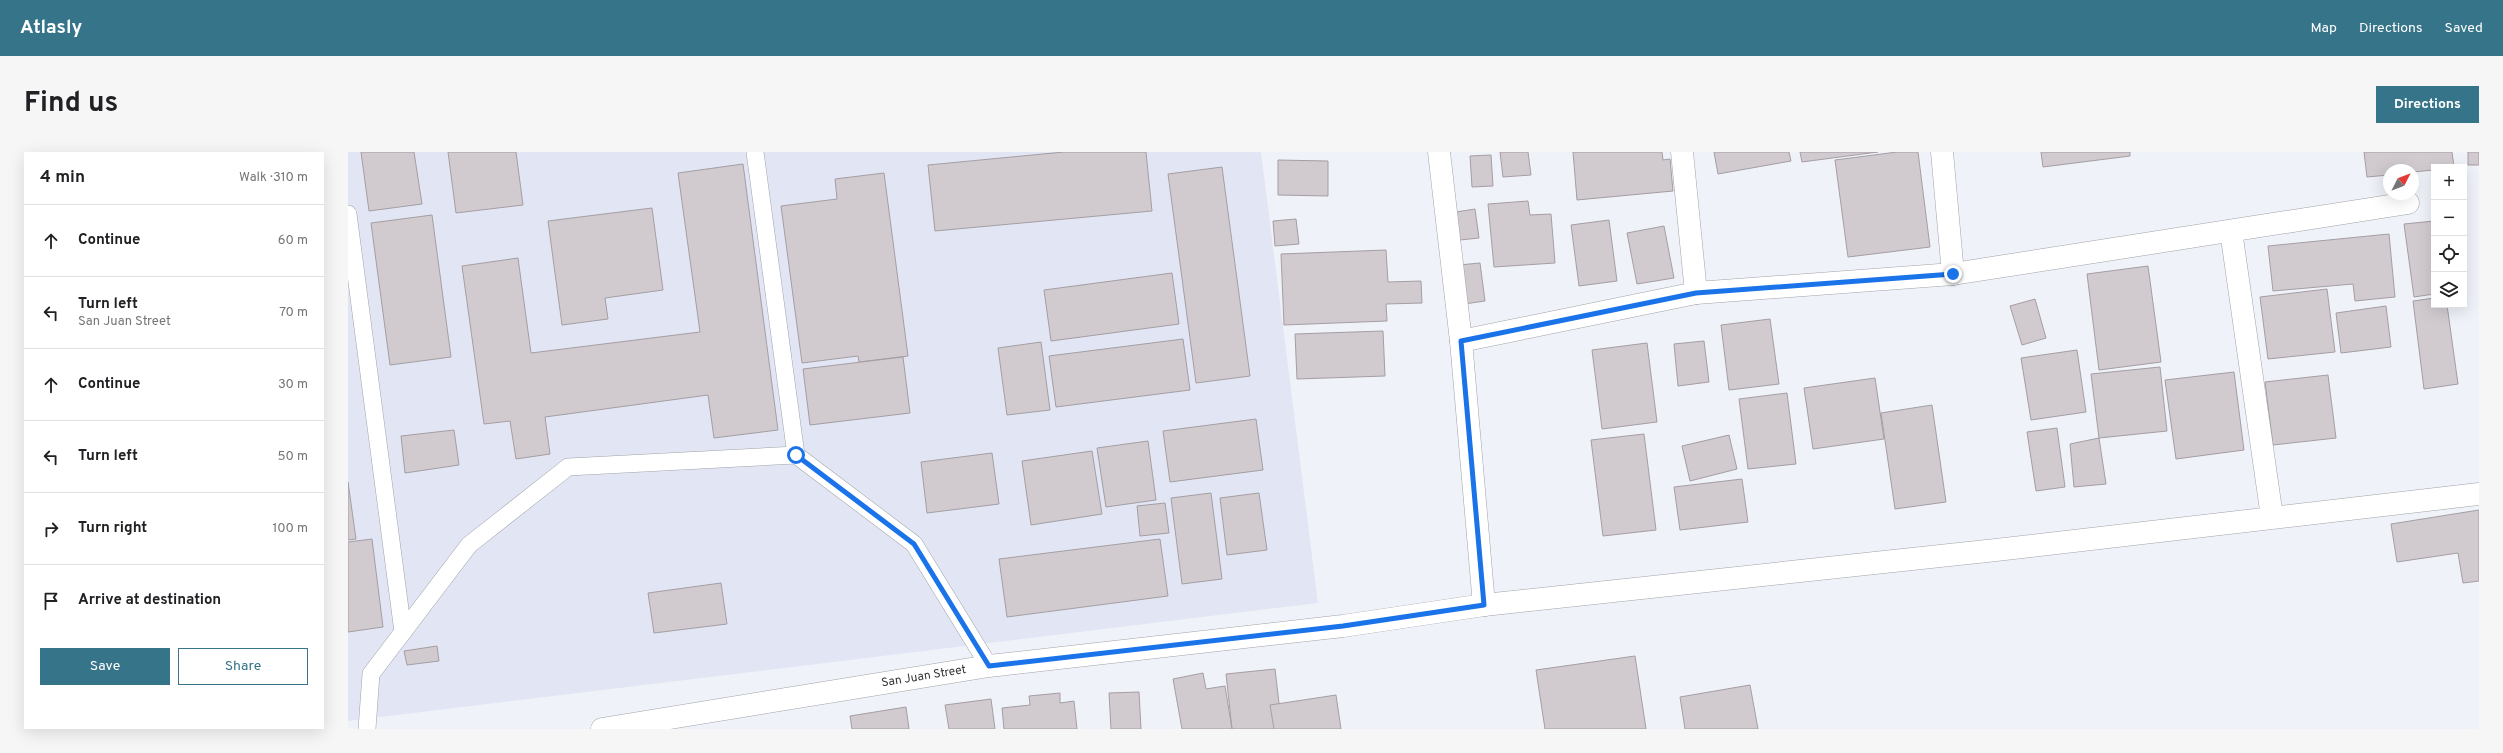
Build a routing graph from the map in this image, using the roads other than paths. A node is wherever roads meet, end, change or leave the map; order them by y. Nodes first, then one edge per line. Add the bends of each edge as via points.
1 (755, 152) edge
2 (1439, 152) edge
3 (1682, 152) edge
4 (1942, 152) edge
5 (2408, 203) dead end
6 (348, 214) edge
7 (2231, 230) junction
8 (1953, 274) junction
9 (1696, 293) junction
10 (1461, 341) junction
11 (796, 455) junction
12 (2479, 494) edge
13 (2272, 517) junction
14 (1484, 605) junction
15 (402, 632) junction
16 (989, 666) junction
17 (367, 729) edge
18 (602, 729) edge

1 - 11 lane
2 - 10 street
3 - 9 street
4 - 8 street
5 - 7 street
6 - 15 lane
7 - 8 street
7 - 13 street
8 - 9 street
9 - 10 street
10 - 14 street
11 - 15 lane via 568,467 469,545
11 - 16 lane via 914,544
12 - 13 street, San Juan Street
13 - 14 street, San Juan Street
14 - 16 street, San Juan Street via 1343,626
15 - 17 lane via 371,674
16 - 18 street, San Juan Street

